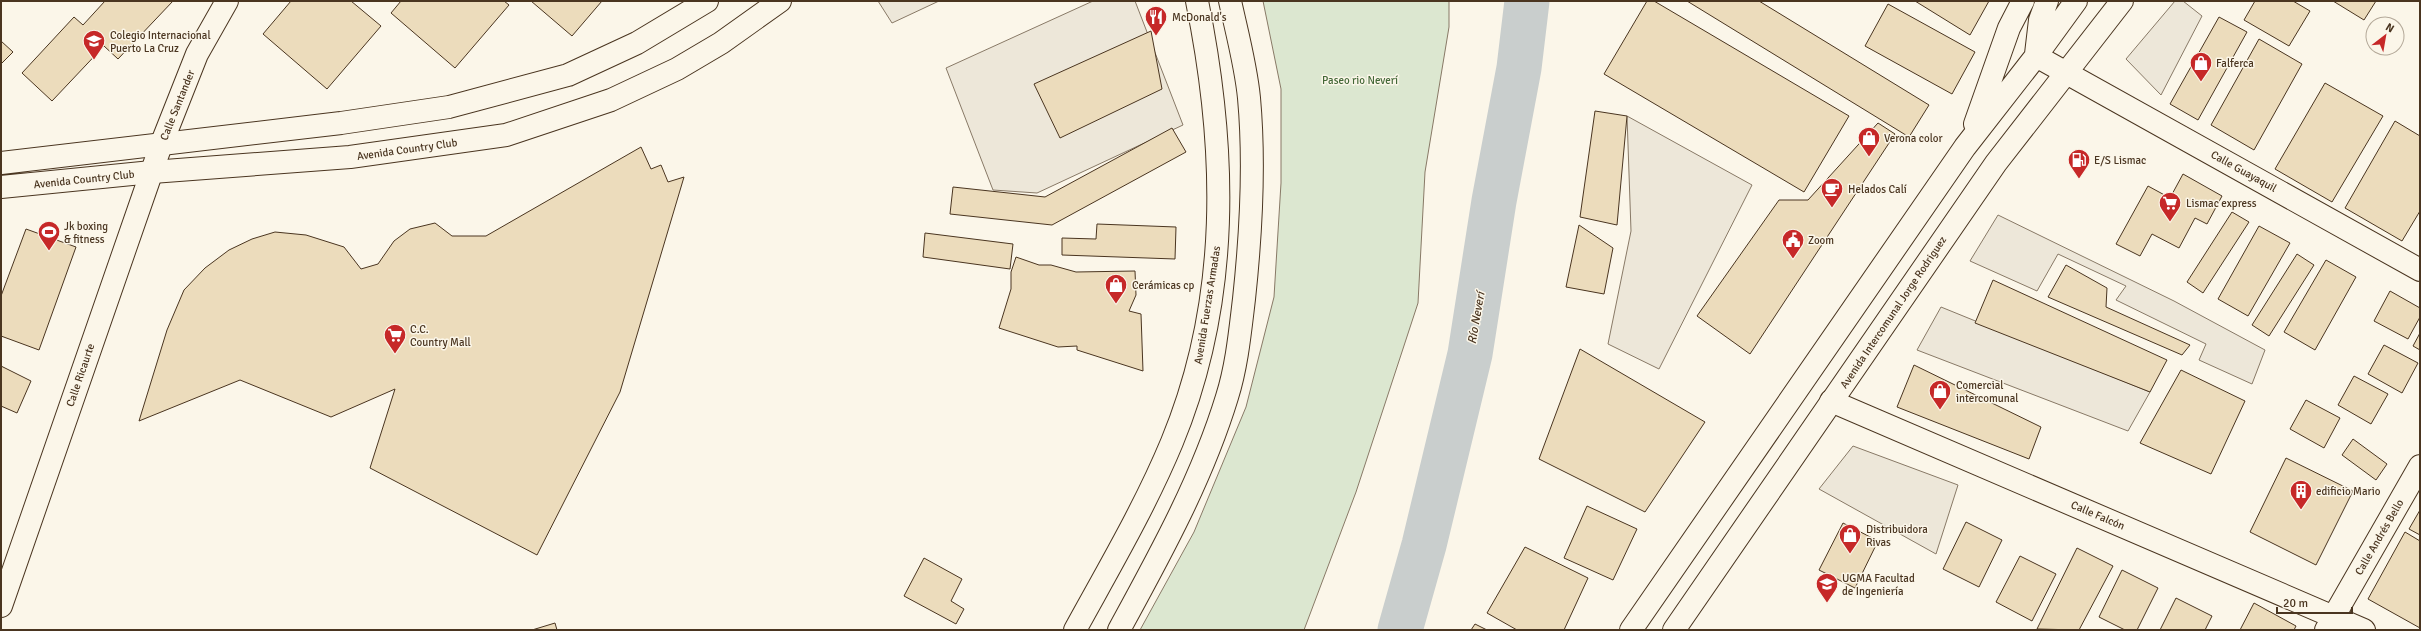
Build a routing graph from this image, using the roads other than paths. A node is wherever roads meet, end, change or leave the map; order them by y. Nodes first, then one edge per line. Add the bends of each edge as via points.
1 (227, 1) edge
2 (707, 1) edge
3 (780, 1) edge
4 (1197, 1) edge
5 (1230, 1) edge
6 (2023, 1) edge
7 (2047, 1) edge
8 (2076, 1) edge
9 (2122, 1) edge
10 (2036, 56) junction
11 (2067, 73) junction
12 (1968, 143) junction
13 (161, 145) junction
14 (1, 163) edge
15 (152, 172) junction
16 (1, 187) edge
17 (2420, 270) edge
18 (1831, 401) junction
19 (2420, 466) edge
20 (1, 606) edge
21 (2329, 623) edge
22 (1075, 630) edge
23 (1119, 630) edge
24 (1631, 630) edge
25 (1674, 630) edge
26 (2364, 630) edge

1 - 13 street, Calle Santander via 197,54
2 - 13 street via 637,43 568,75 510,91 449,107
3 - 15 street, Avenida Country Club via 722,43 677,69 611,100 506,135 350,158
4 - 22 street, Avenida Fuerzas Armadas via 1216,115 1220,201 1217,259 1200,358 1173,440 1144,507
5 - 23 street via 1249,97 1252,157 1247,272 1236,362 1227,398 1206,456 1181,512
6 - 12 street via 2009,28
7 - 10 street via 2040,20
8 - 10 street
9 - 11 street, Avenida Intercomunal Jorge Rodriguez
10 - 11 street, Calle Guayaquil
10 - 12 street
11 - 17 street, Calle Guayaquil
11 - 18 street, Avenida Intercomunal Jorge Rodriguez via 1996,163
12 - 24 street via 1890,252
13 - 14 street
13 - 15 street, Calle Ricaurte
15 - 16 street, Avenida Country Club
15 - 20 street, Calle Ricaurte
18 - 21 street, Calle Falcón
18 - 25 street, Avenida Intercomunal Jorge Rodriguez
19 - 21 street, Calle Andrés Bello
21 - 26 street, Calle Falcón

